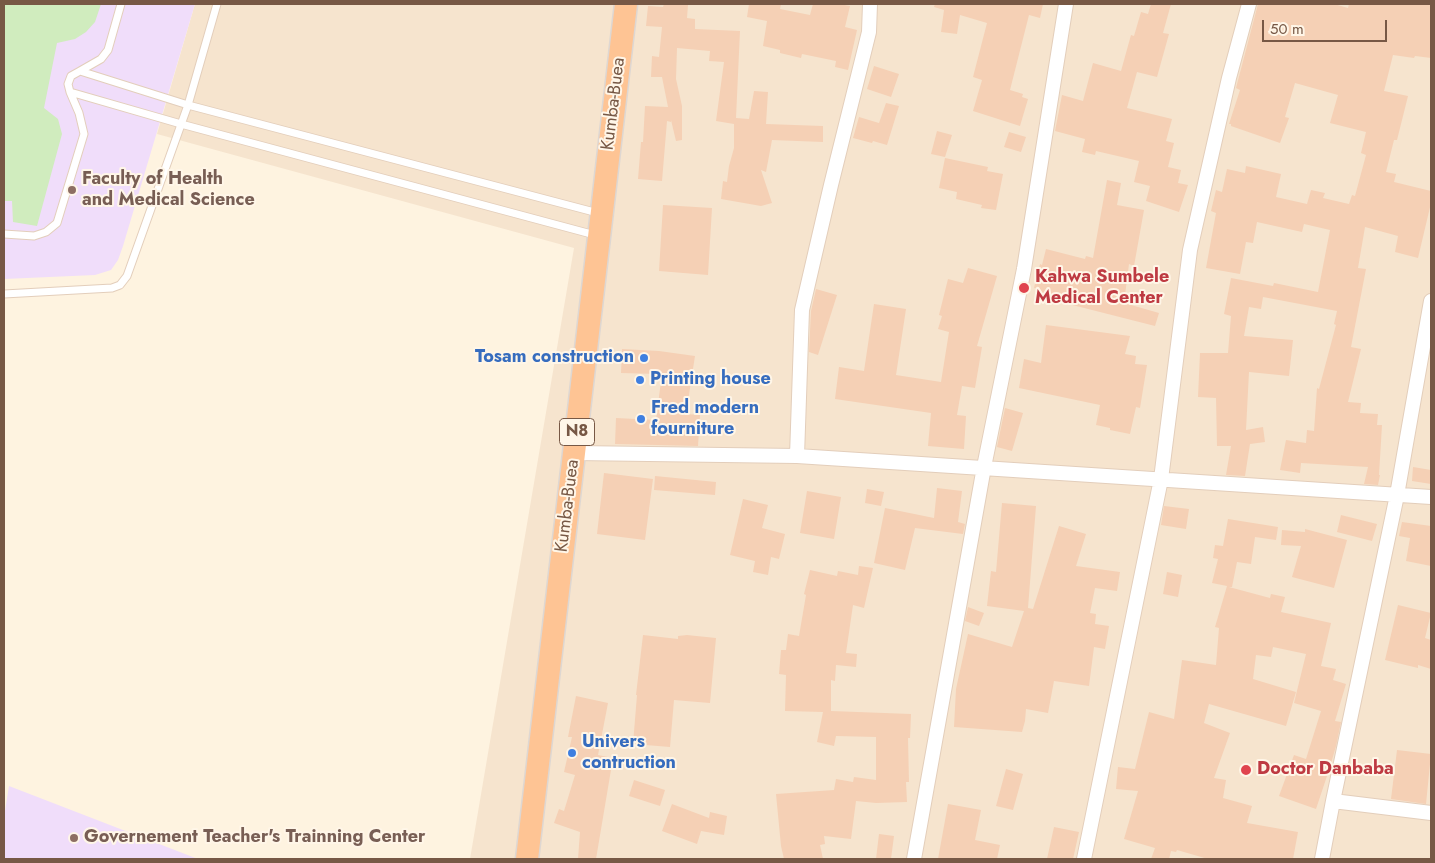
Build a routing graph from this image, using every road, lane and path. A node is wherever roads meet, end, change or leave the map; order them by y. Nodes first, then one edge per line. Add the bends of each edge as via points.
1 (121, 4) edge
2 (217, 4) edge
3 (626, 4) edge
4 (870, 4) edge
5 (1066, 4) edge
6 (1249, 4) edge
7 (80, 70) junction
8 (70, 92) junction
9 (188, 105) junction
10 (181, 124) junction
11 (600, 225) junction
12 (4, 234) edge
13 (4, 294) edge
14 (1431, 301) edge
15 (575, 453) junction
16 (798, 456) junction
17 (984, 467) junction
18 (1161, 479) junction
19 (1397, 495) junction
20 (1431, 498) edge
21 (1332, 801) junction
22 (1431, 813) edge
23 (527, 859) edge
24 (914, 859) edge
25 (1084, 859) edge
26 (1322, 859) edge

1 - 7 lane via 108,50
2 - 9 lane
3 - 11 highway, Kumba-Buea / N8
4 - 16 street via 870,32 802,310
5 - 17 street via 1024,269
6 - 18 street via 1190,250
7 - 8 lane via 71,76
7 - 9 lane
8 - 10 lane
8 - 12 lane via 84,134 57,223 34,236
9 - 10 lane
9 - 11 lane
10 - 11 lane
10 - 13 lane via 127,276 120,285
11 - 15 highway, Kumba-Buea / N8
14 - 19 street
15 - 16 street
15 - 23 highway, Kumba-Buea / N8
16 - 17 street
17 - 18 street
17 - 24 street
18 - 19 street
18 - 25 street
19 - 20 street
19 - 21 street
21 - 22 street
21 - 26 street

